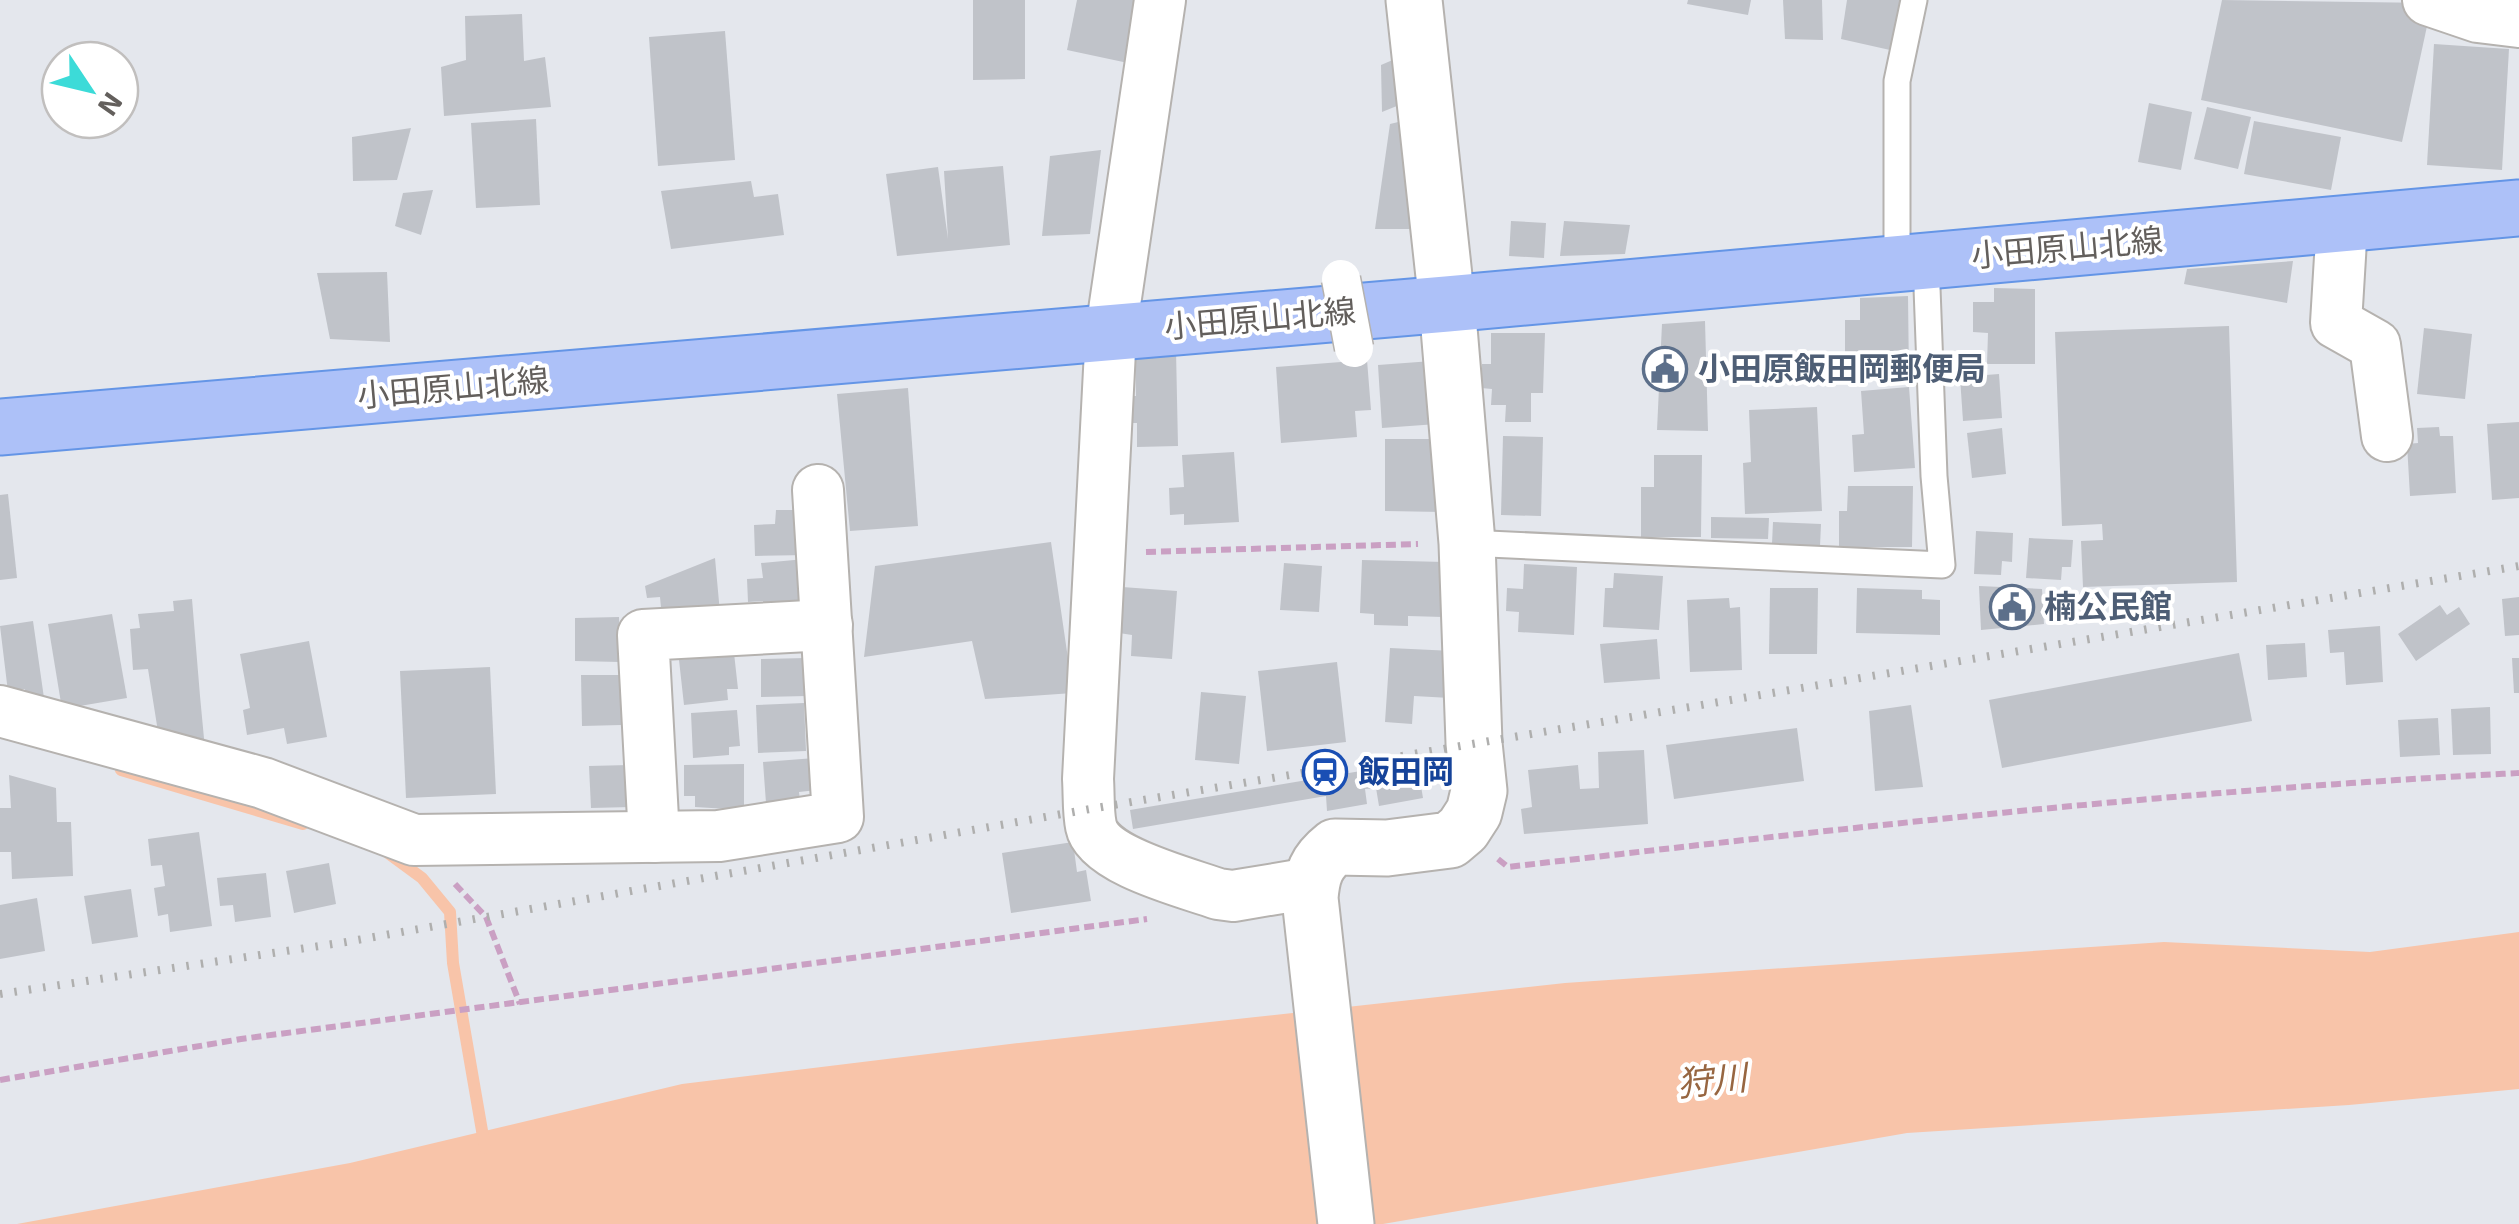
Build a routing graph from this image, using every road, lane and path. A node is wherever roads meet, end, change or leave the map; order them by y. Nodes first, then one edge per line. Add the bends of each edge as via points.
1 (1160, 0) edge
2 (1414, 0) edge
3 (1914, 0) edge
4 (2428, 0) edge
5 (2519, 22) edge
6 (2519, 208) edge
7 (2342, 224) junction
8 (1911, 262) junction
9 (1342, 279) dead end
10 (1447, 304) junction
11 (1112, 332) junction
12 (1354, 348) dead end
13 (0, 427) edge
14 (2387, 436) dead end
15 (818, 490) dead end
16 (1467, 542) junction
17 (1100, 554) junction
18 (827, 625) junction
19 (0, 711) edge
20 (2519, 773) edge
21 (1463, 829) junction
22 (654, 837) junction
23 (414, 840) junction
24 (1310, 891) junction
25 (1218, 894) junction
26 (520, 1004) junction
27 (0, 1080) edge
28 (1346, 1224) edge

1 - 11 street
2 - 10 street
3 - 8 lane via 1897,80
4 - 5 street
6 - 7 main road, 小田原山北線
7 - 8 main road, 小田原山北線
7 - 14 street via 2336,323 2375,345
8 - 10 main road, 小田原山北線
8 - 16 lane via 1942,565
9 - 12 street, bridge
10 - 11 main road, 小田原山北線
10 - 16 street
11 - 13 main road, 小田原山北線
11 - 17 street
15 - 18 street
16 - 17 path
16 - 21 street via 1480,791
17 - 25 street via 1091,829 1118,856
18 - 22 street via 838,817 719,836
18 - 22 street via 644,635
19 - 23 street via 258,804
20 - 21 path via 1864,826 1508,867
21 - 24 street via 1450,840 1335,847 1316,865
22 - 23 street
23 - 26 path via 486,918
24 - 25 street
24 - 28 street
25 - 26 path via 1165,916
26 - 27 path via 241,1038

